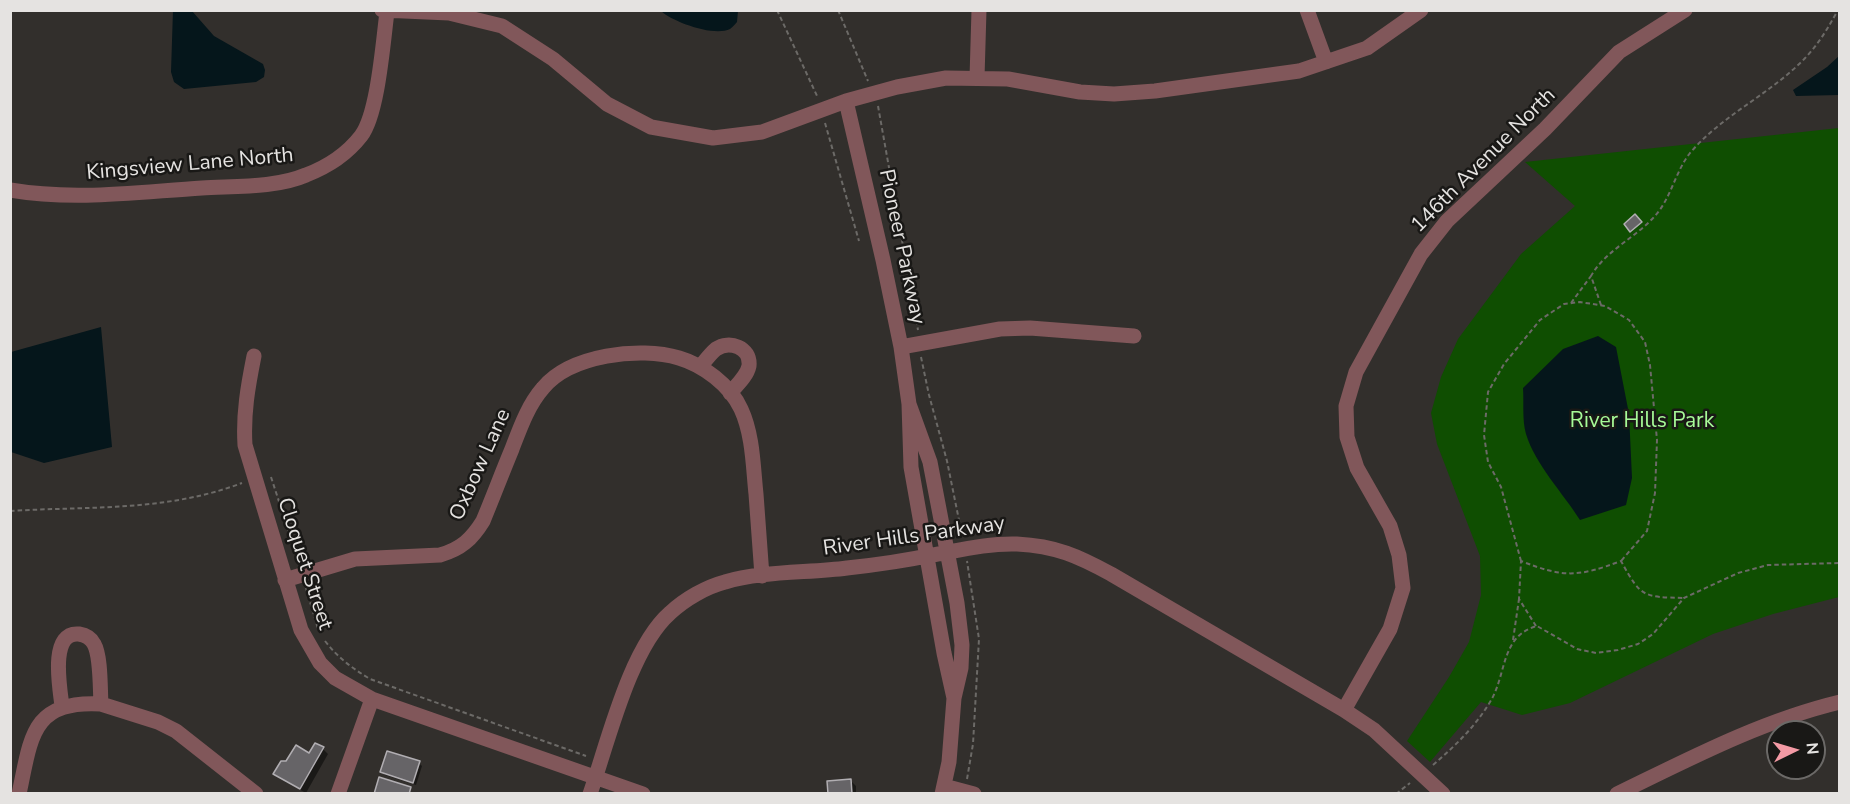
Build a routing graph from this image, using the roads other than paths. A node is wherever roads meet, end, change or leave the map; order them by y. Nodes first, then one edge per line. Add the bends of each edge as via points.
1 (980, 10) edge
2 (1307, 10) edge
3 (1421, 10) edge
4 (1684, 10) edge
5 (385, 11) edge
6 (1326, 62) junction
7 (976, 78) junction
8 (846, 101) junction
9 (10, 190) edge
10 (1134, 336) dead end
11 (901, 347) junction
12 (254, 356) dead end
13 (700, 367) junction
14 (730, 393) junction
15 (909, 404) junction
16 (948, 552) junction
17 (926, 556) junction
18 (762, 576) junction
19 (285, 580) junction
20 (954, 698) junction
21 (372, 699) junction
22 (1839, 702) edge
23 (101, 704) junction
24 (62, 706) junction
25 (1344, 710) junction
26 (596, 777) junction
27 (943, 790) edge
28 (969, 792) edge
29 (19, 794) edge
30 (256, 794) edge
31 (338, 794) edge
32 (590, 794) edge
33 (643, 794) edge
34 (1443, 794) edge
35 (1617, 794) edge

1 - 7 street
2 - 6 street
3 - 6 street, Kingsview Lane North via 1367,48
4 - 25 street, 146th Avenue North via 1619,52 1545,129 1447,221 1421,254 1356,372 1346,406 1347,437 1357,468 1390,526 1400,555 1403,588 1390,629
5 - 8 street, Kingsview Lane North via 449,13 502,26 554,58 607,104 651,127 713,138 762,132
5 - 9 street, Kingsview Lane North via 375,100 362,135 340,157 304,176 268,184 84,196
6 - 7 street, Kingsview Lane North via 1299,71 1114,94
7 - 8 street, Kingsview Lane North via 946,78
8 - 11 street, Pioneer Parkway
10 - 11 street via 1000,328
11 - 15 street, Pioneer Parkway
12 - 19 street, Cloquet Street via 246,396 245,445
13 - 14 street, Oxbow Lane
13 - 14 street via 714,350 724,345 742,349 749,367
13 - 19 street, Oxbow Lane via 656,354 604,356 567,369 543,387 534,400 483,521 465,545 440,555 355,559
14 - 18 street, Oxbow Lane via 741,408 752,451
15 - 16 street, Pioneer Parkway via 930,462
15 - 17 street, Pioneer Parkway via 911,467
16 - 17 street, River Hills Parkway
16 - 20 street, Pioneer Parkway via 962,645
16 - 25 street, River Hills Parkway via 1016,544 1076,555
17 - 18 street, River Hills Parkway
17 - 20 street, Pioneer Parkway
18 - 26 street, River Hills Parkway via 725,582 706,590 670,613 653,631 626,688
19 - 21 street, Cloquet Street via 301,630 320,663 335,678
20 - 27 street, Pioneer Parkway
21 - 26 street, Cloquet Street
21 - 31 street
22 - 35 street via 1754,730
23 - 24 street
23 - 24 street via 94,644 87,636 76,633 65,638 59,647
23 - 30 street via 176,731
24 - 29 street via 48,715 31,738
25 - 34 street, River Hills Parkway via 1374,730
26 - 32 street, River Hills Parkway
26 - 33 street, Cloquet Street
27 - 28 street

